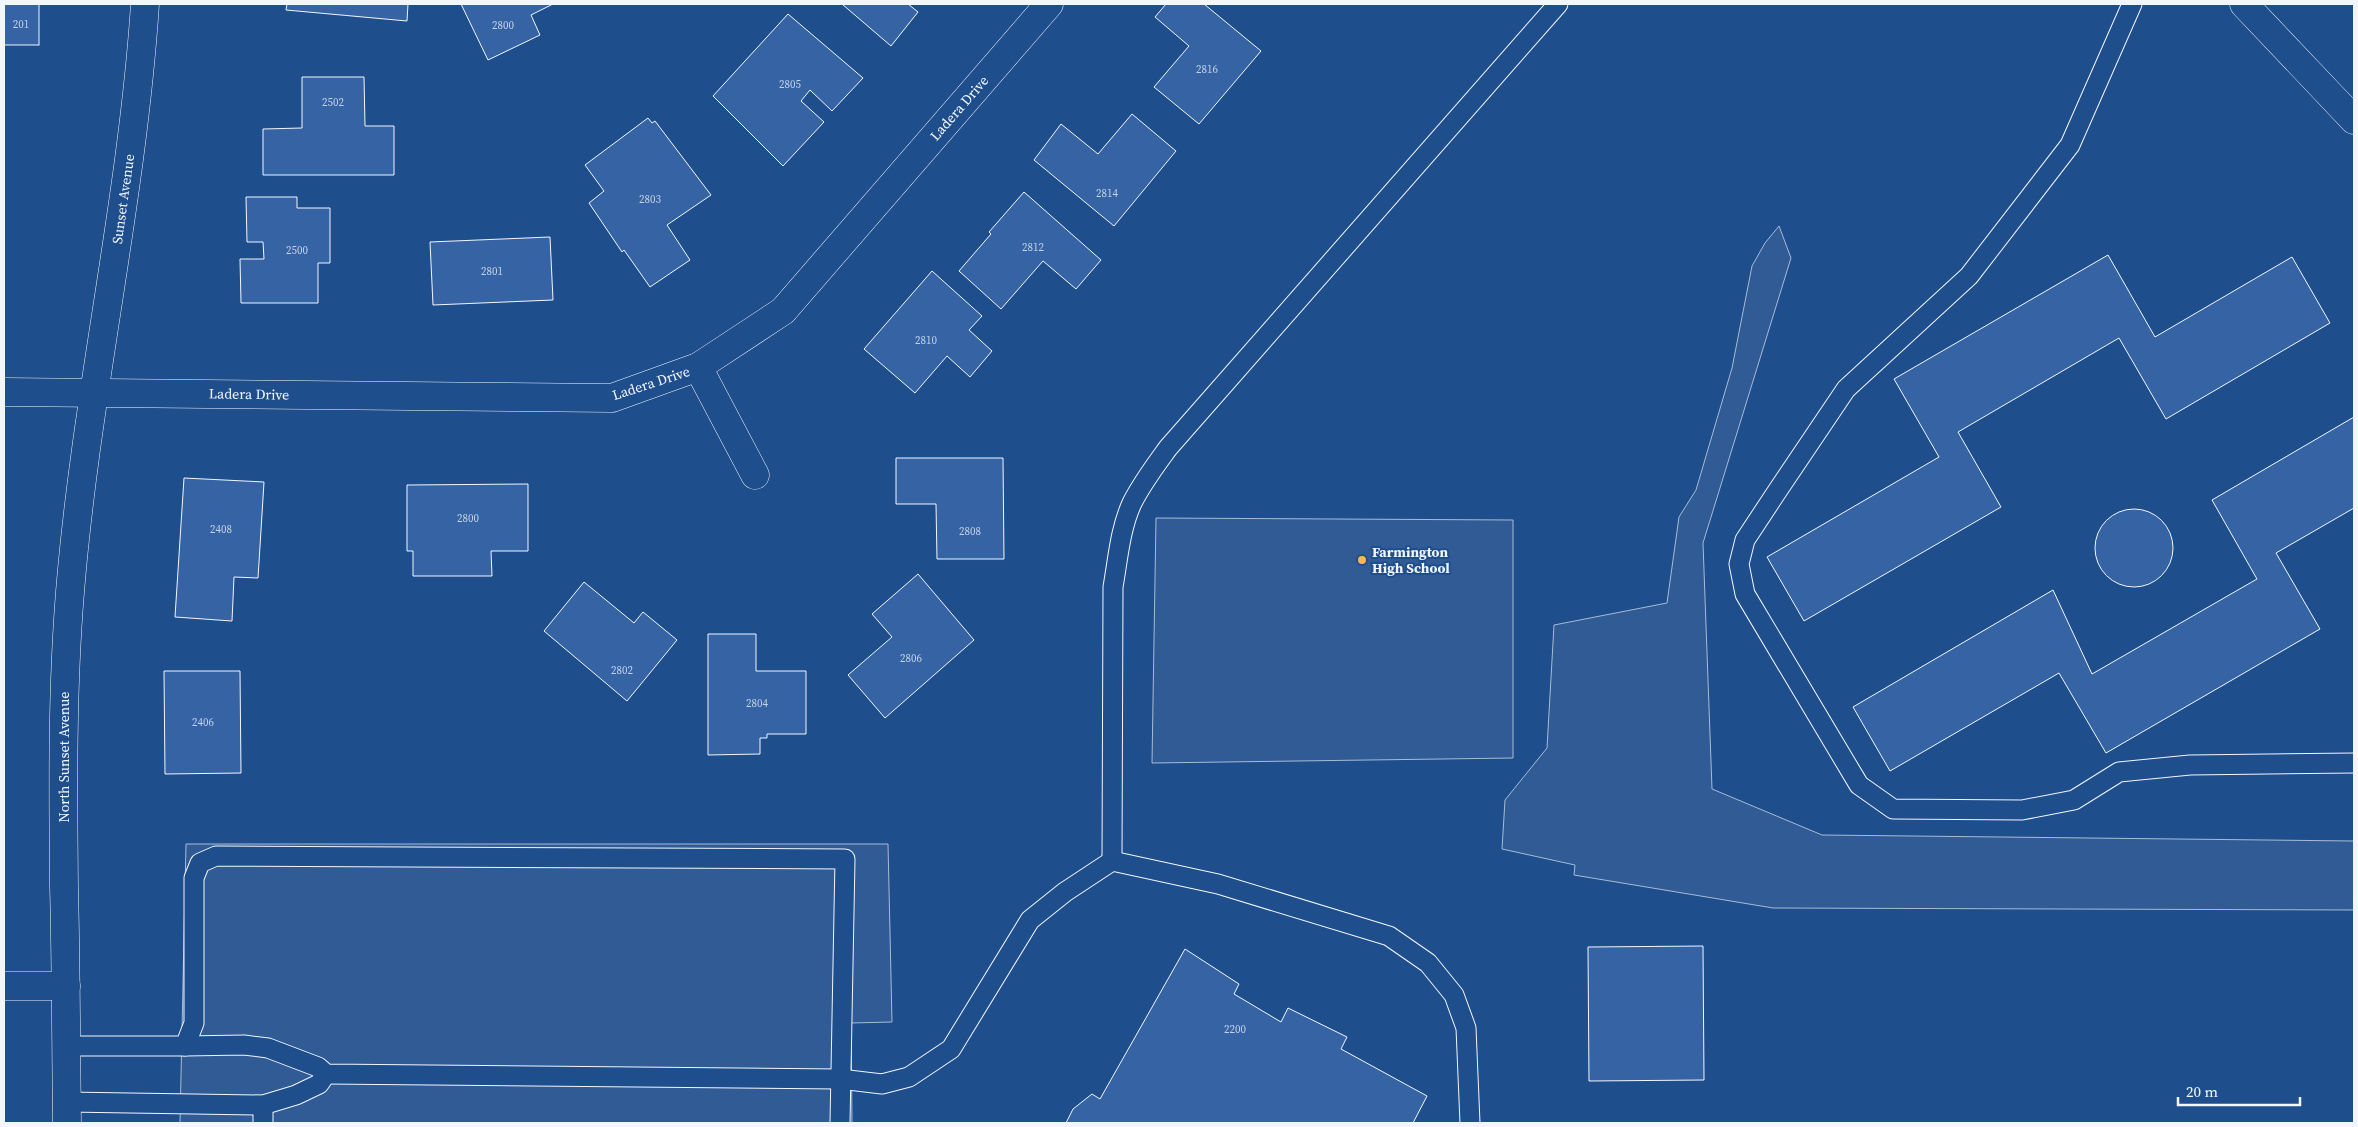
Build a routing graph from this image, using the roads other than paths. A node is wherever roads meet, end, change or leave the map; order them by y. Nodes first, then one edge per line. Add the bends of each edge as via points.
1 (145, 4) edge
2 (1049, 4) edge
3 (1558, 4) edge
4 (2132, 4) edge
5 (2244, 4) edge
6 (2354, 120) edge
7 (698, 367) junction
8 (4, 392) edge
9 (95, 393) junction
10 (755, 475) dead end
11 (2354, 763) edge
12 (1112, 860) junction
13 (4, 986) edge
14 (66, 986) junction
15 (66, 1046) junction
16 (185, 1046) junction
17 (326, 1074) junction
18 (840, 1079) junction
19 (67, 1113) edge
20 (263, 1114) edge
21 (840, 1123) edge
22 (1470, 1123) edge

1 - 9 street, Sunset Avenue via 131,146
2 - 7 street, Ladera Drive via 783,312
3 - 12 lane via 1168,448 1131,505 1119,547 1113,587
4 - 11 lane via 2070,145 1969,276 1846,389 1771,501 1746,540 1740,564 1746,594 1860,785 1893,809 2022,810 2074,800 2119,772 2190,765
5 - 6 street
7 - 9 street, Ladera Drive via 612,398
7 - 10 street
8 - 9 street, Ladera Drive
9 - 14 street, North Sunset Avenue via 76,532 64,682
12 - 18 lane via 1030,920 951,1049 909,1078 882,1084
12 - 22 lane via 1218,884 1389,936 1428,963 1454,996 1466,1028
13 - 14 street
14 - 15 street, North Sunset Avenue
15 - 16 lane
15 - 19 street, North Sunset Avenue
16 - 17 lane via 268,1048 318,1067
16 - 18 lane via 194,1023 194,878 200,863 216,856 845,859
17 - 18 lane
17 - 20 lane via 319,1084
18 - 21 lane
19 - 20 lane

